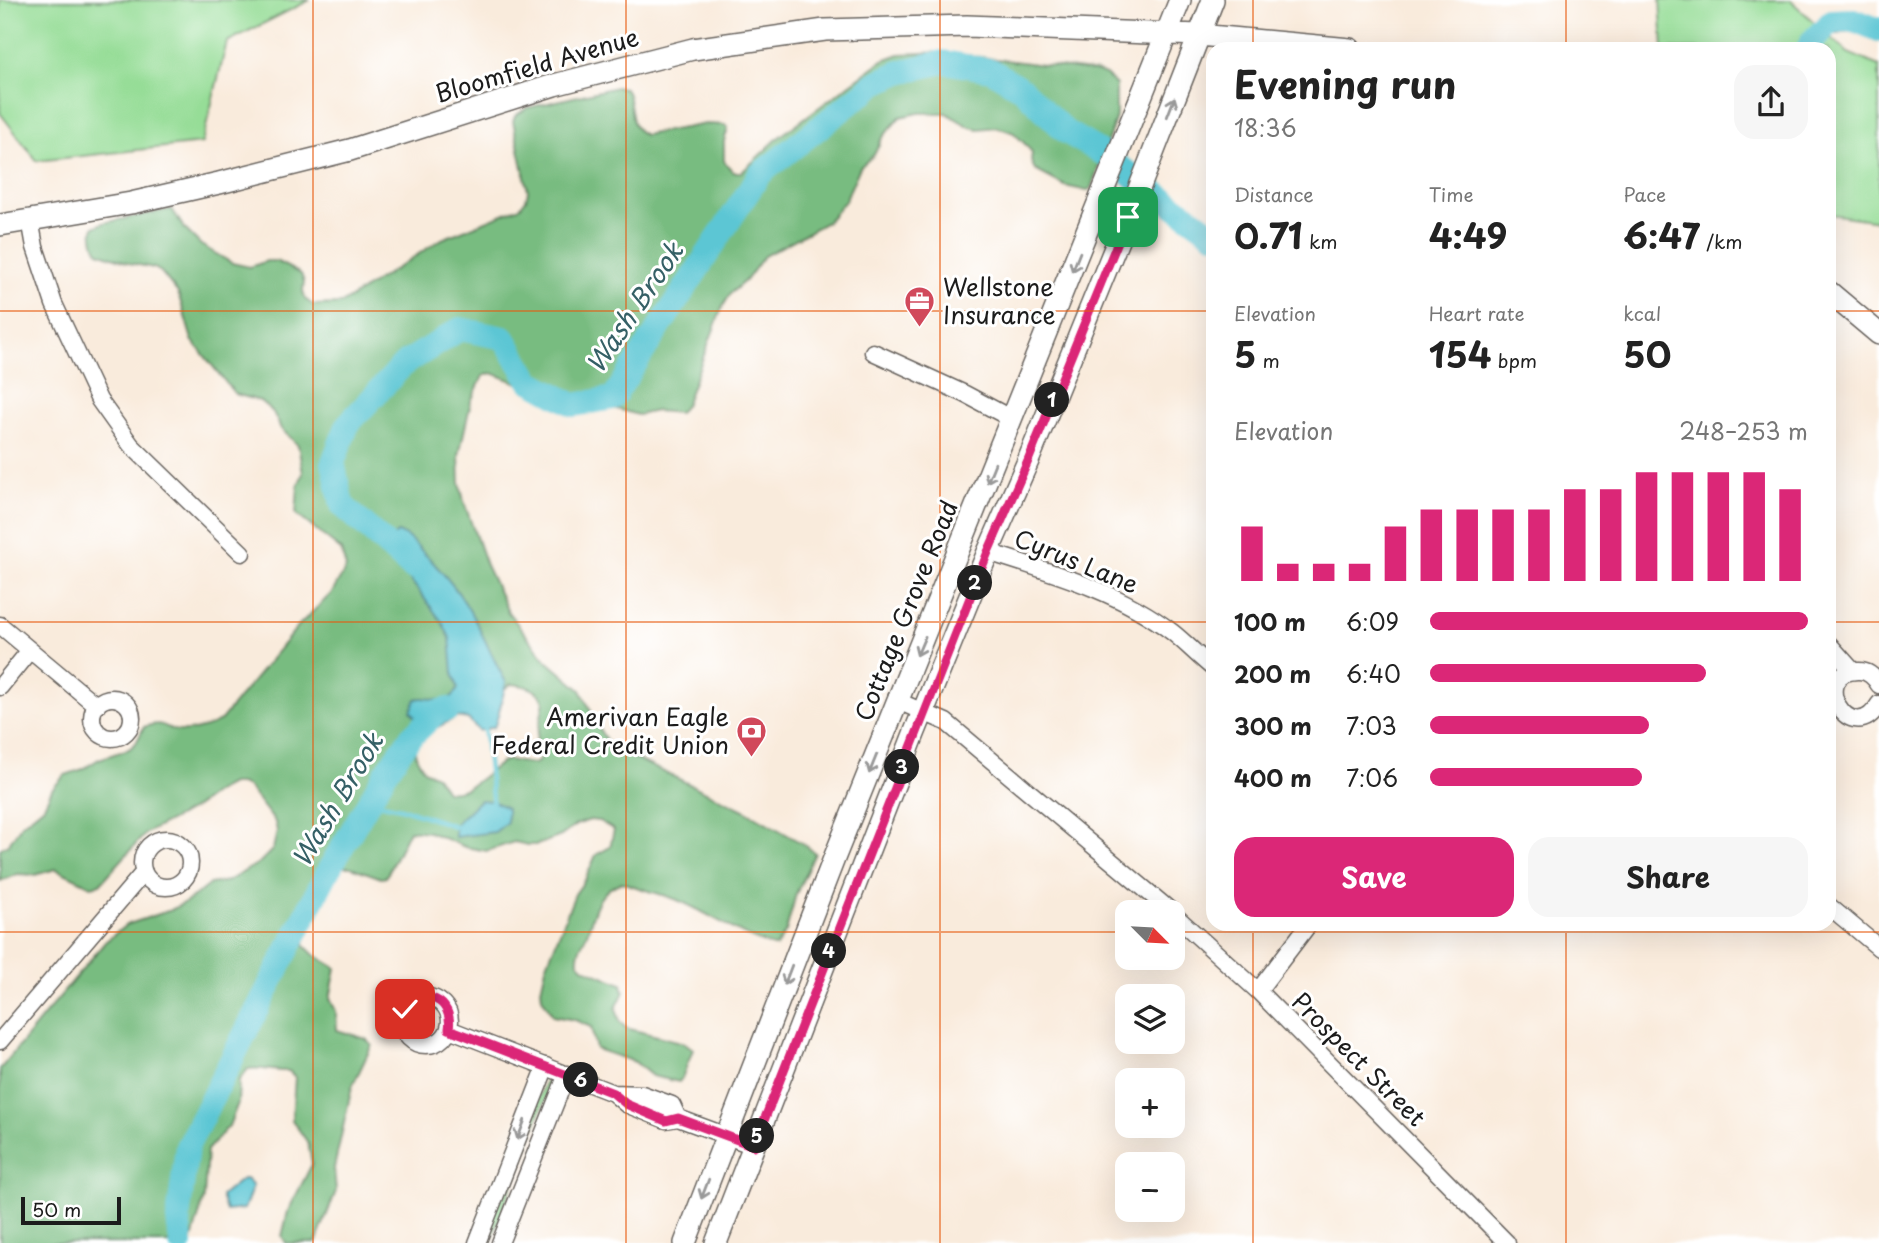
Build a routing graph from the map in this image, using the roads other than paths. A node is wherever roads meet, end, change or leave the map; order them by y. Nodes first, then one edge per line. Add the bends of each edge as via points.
1 (1180, 0) edge
2 (1213, 0) edge
3 (1167, 34) junction
4 (1199, 35) junction
5 (1274, 42) edge
6 (30, 219) junction
7 (0, 225) edge
8 (1836, 298) edge
9 (1879, 334) edge
10 (873, 352) dead end
11 (1012, 419) junction
12 (242, 552) dead end
13 (988, 552) junction
14 (0, 625) edge
15 (30, 650) junction
16 (1836, 652) edge
17 (1206, 662) edge
18 (1853, 671) junction
19 (1836, 684) edge
20 (1879, 685) edge
21 (0, 687) edge
22 (898, 701) junction
23 (1836, 702) edge
24 (1879, 704) edge
25 (97, 706) dead end
26 (924, 712) junction
27 (144, 872) dead end
28 (1158, 900) edge
29 (1836, 912) edge
30 (1185, 924) edge
31 (1305, 931) edge
32 (1879, 948) edge
33 (1258, 991) junction
34 (449, 1029) dead end
35 (0, 1041) edge
36 (546, 1066) junction
37 (567, 1074) junction
38 (726, 1136) junction
39 (754, 1146) junction
40 (477, 1243) edge
41 (500, 1243) edge
42 (685, 1243) edge
43 (716, 1243) edge
44 (1507, 1243) edge

1 - 3 main road, Cottage Grove Road
2 - 4 main road
3 - 4 main road, Bloomfield Avenue
3 - 6 main road, Bloomfield Avenue via 967,26 851,29 693,49 554,85 337,153 131,204
3 -> 11 main road, Cottage Grove Road
4 - 5 main road, Bloomfield Avenue
13 -> 4 main road
6 - 7 main road, Bloomfield Avenue
6 - 12 street via 54,304 99,400 131,445
8 - 9 main road
10 - 11 street
11 -> 22 main road, Cottage Grove Road
13 - 17 street, Cyrus Lane via 1115,598 1172,632
13 - 26 main road
14 - 15 street
15 - 21 street
15 - 25 street
16 - 18 street
18 - 19 street
18 - 20 street via 1870,674
22 - 26 street, Prospect Street
22 -> 38 main road, Cottage Grove Road
23 - 24 street via 1840,711 1853,718 1869,715
26 - 28 street, Prospect Street via 946,722
26 - 39 main road
27 - 35 street
29 - 32 street
30 - 33 street, Prospect Street
31 - 33 street
33 - 44 street, Prospect Street
34 - 36 street
36 - 37 street
36 -> 40 street
37 - 38 street via 613,1093 642,1094 672,1105 678,1118
37 - 41 street
38 - 39 street
38 -> 42 main road, Cottage Grove Road
39 - 43 main road

